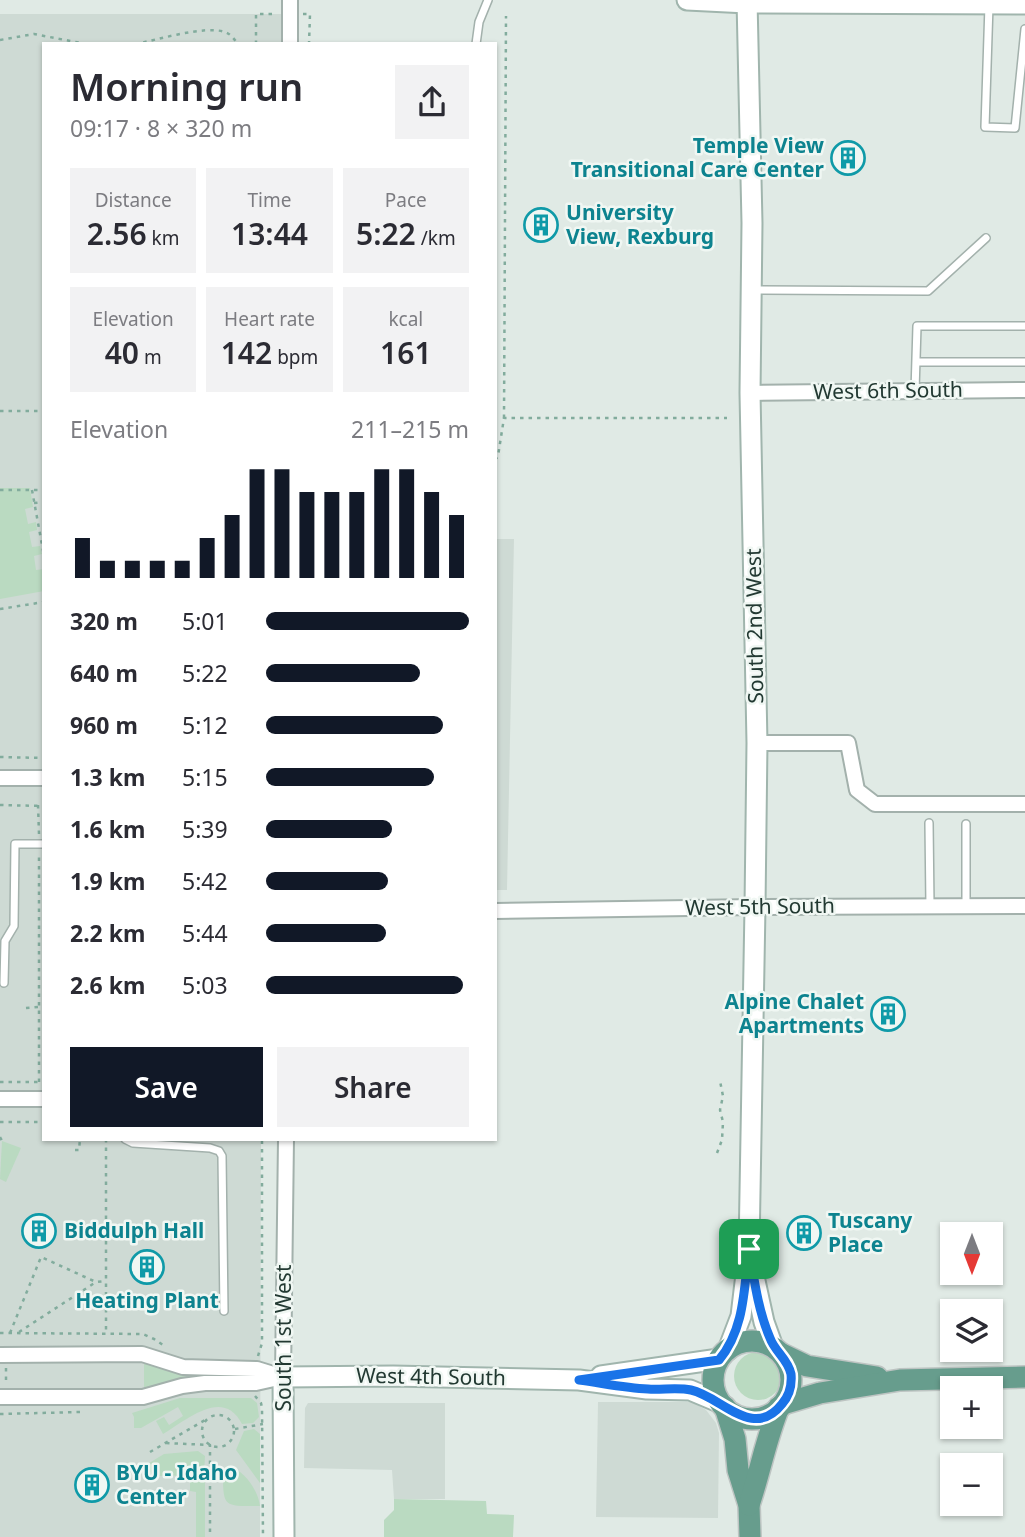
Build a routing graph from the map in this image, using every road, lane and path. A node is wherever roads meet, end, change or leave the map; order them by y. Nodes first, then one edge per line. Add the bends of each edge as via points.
1 (290, 0) edge
2 (488, 0) edge
3 (687, 0) edge
4 (747, 1) edge
5 (989, 4) junction
6 (1025, 4) edge
7 (506, 16) dead end
8 (1025, 29) edge
9 (0, 40) edge
10 (76, 42) edge
11 (144, 42) edge
12 (236, 42) edge
13 (290, 42) edge
14 (476, 42) edge
15 (986, 238) dead end
16 (751, 290) junction
17 (1025, 326) edge
18 (918, 362) junction
19 (1025, 362) edge
20 (1025, 390) edge
21 (915, 391) junction
22 (750, 393) junction
23 (0, 411) edge
24 (42, 411) edge
25 (504, 418) junction
26 (727, 418) dead end
27 (497, 457) edge
28 (0, 490) edge
29 (32, 490) junction
30 (42, 490) edge
31 (42, 502) edge
32 (34, 503) junction
33 (42, 545) edge
34 (42, 602) edge
35 (0, 609) edge
36 (757, 743) junction
37 (0, 757) edge
38 (42, 758) edge
39 (0, 778) edge
40 (42, 778) edge
41 (1025, 804) edge
42 (0, 805) edge
43 (38, 805) junction
44 (42, 806) edge
45 (929, 823) dead end
46 (966, 824) dead end
47 (41, 844) edge
48 (966, 905) junction
49 (755, 906) junction
50 (930, 906) junction
51 (1025, 906) edge
52 (497, 911) edge
53 (4, 983) dead end
54 (39, 1007) junction
55 (26, 1008) dead end
56 (720, 1081) dead end
57 (0, 1082) edge
58 (39, 1082) joint
59 (42, 1099) edge
60 (0, 1100) edge
61 (0, 1122) edge
62 (42, 1122) edge
63 (80, 1141) edge
64 (106, 1141) edge
65 (129, 1141) edge
66 (262, 1141) edge
67 (286, 1141) edge
68 (75, 1150) dead end
69 (718, 1153) dead end
70 (749, 1249) junction
71 (105, 1281) junction
72 (96, 1282) junction
73 (224, 1311) dead end
74 (18, 1332) junction
75 (0, 1333) edge
76 (8, 1333) junction
77 (106, 1333) junction
78 (169, 1349) dead end
79 (777, 1351) junction
80 (3, 1355) edge
81 (723, 1355) junction
82 (253, 1360) dead end
83 (283, 1377) junction
84 (1025, 1377) edge
85 (579, 1380) junction
86 (900, 1380) junction
87 (250, 1393) dead end
88 (3, 1397) edge
89 (723, 1405) junction
90 (781, 1406) junction
91 (81, 1412) dead end
92 (7, 1413) junction
93 (0, 1414) edge
94 (208, 1419) junction
95 (7, 1421) dead end
96 (263, 1424) junction
97 (234, 1429) junction
98 (166, 1443) junction
99 (210, 1445) junction
100 (150, 1452) dead end
101 (749, 1505) junction
102 (210, 1537) edge
103 (263, 1537) edge
104 (284, 1537) edge
105 (750, 1537) edge

1 - 13 street
2 - 14 lane
3 - 4 main road
4 - 5 main road
4 - 16 main road, South 2nd West
5 - 6 main road
5 - 8 lane via 985,127 1015,128
7 - 25 path
9 - 10 path via 34,34
11 - 12 path via 217,31
15 - 16 lane via 928,291
16 - 22 main road, South 2nd West
17 - 18 lane via 917,326
18 - 19 lane
18 - 21 lane
20 - 21 street, West 6th South
21 - 22 street, West 6th South
22 - 36 main road, South 2nd West
23 - 24 path
25 - 26 path
25 - 27 path
28 - 29 path
29 - 30 path
29 - 32 path
31 - 32 path
32 - 33 path
34 - 35 path
36 - 41 street via 848,743 857,790 875,804
36 - 49 main road, South 2nd West
37 - 38 path
39 - 40 street
42 - 43 path
43 - 44 path
43 - 47 path
45 - 50 lane
46 - 48 lane
47 - 53 lane via 15,844 14,926 5,941
47 - 54 path
48 - 50 street, West 5th South
48 - 51 street, West 5th South
49 - 50 street, West 5th South
49 - 52 street, West 5th South
49 - 70 main road, South 2nd West
54 - 55 path
54 - 58 path
56 - 69 path via 723,1122
57 - 58 path
59 - 60 street
61 - 62 path
63 - 68 path via 79,1150
64 - 71 path
65 - 73 lane via 210,1148 222,1156
66 - 82 path via 262,1348
67 - 83 street, South 1st West
70 - 79 main road, South 2nd West via 764,1322
70 - 81 main road, South 2nd West via 741,1316
71 - 72 path
71 - 77 path
72 - 74 path
72 - 76 path via 41,1257
74 - 76 path
74 - 77 path
75 - 76 path
76 - 80 path
77 - 78 path via 143,1334
79 - 81 main road via 750,1341 738,1343
79 - 86 main road via 807,1366
79 - 90 main road via 791,1373
80 - 83 street via 142,1354 183,1367 257,1369
80 - 88 path
81 - 85 main road, West 4th South
81 - 89 main road via 713,1382
83 - 85 main road, West 4th South
83 - 88 street via 256,1383 182,1386 143,1397
83 - 104 main road, South 1st West
84 - 86 main road
85 - 89 main road, West 4th South via 690,1390
86 - 90 main road via 820,1393
87 - 96 path via 261,1403
88 - 92 path
89 - 90 main road via 752,1418
89 - 101 main road
90 - 101 main road via 766,1441
91 - 92 path
92 - 93 path
92 - 95 path
94 - 97 path via 223,1416
94 - 98 path
94 - 99 path via 201,1433
96 - 97 path
96 - 103 path
97 - 99 path via 225,1445
98 - 99 path
98 - 100 path
99 - 102 path
101 - 105 main road

